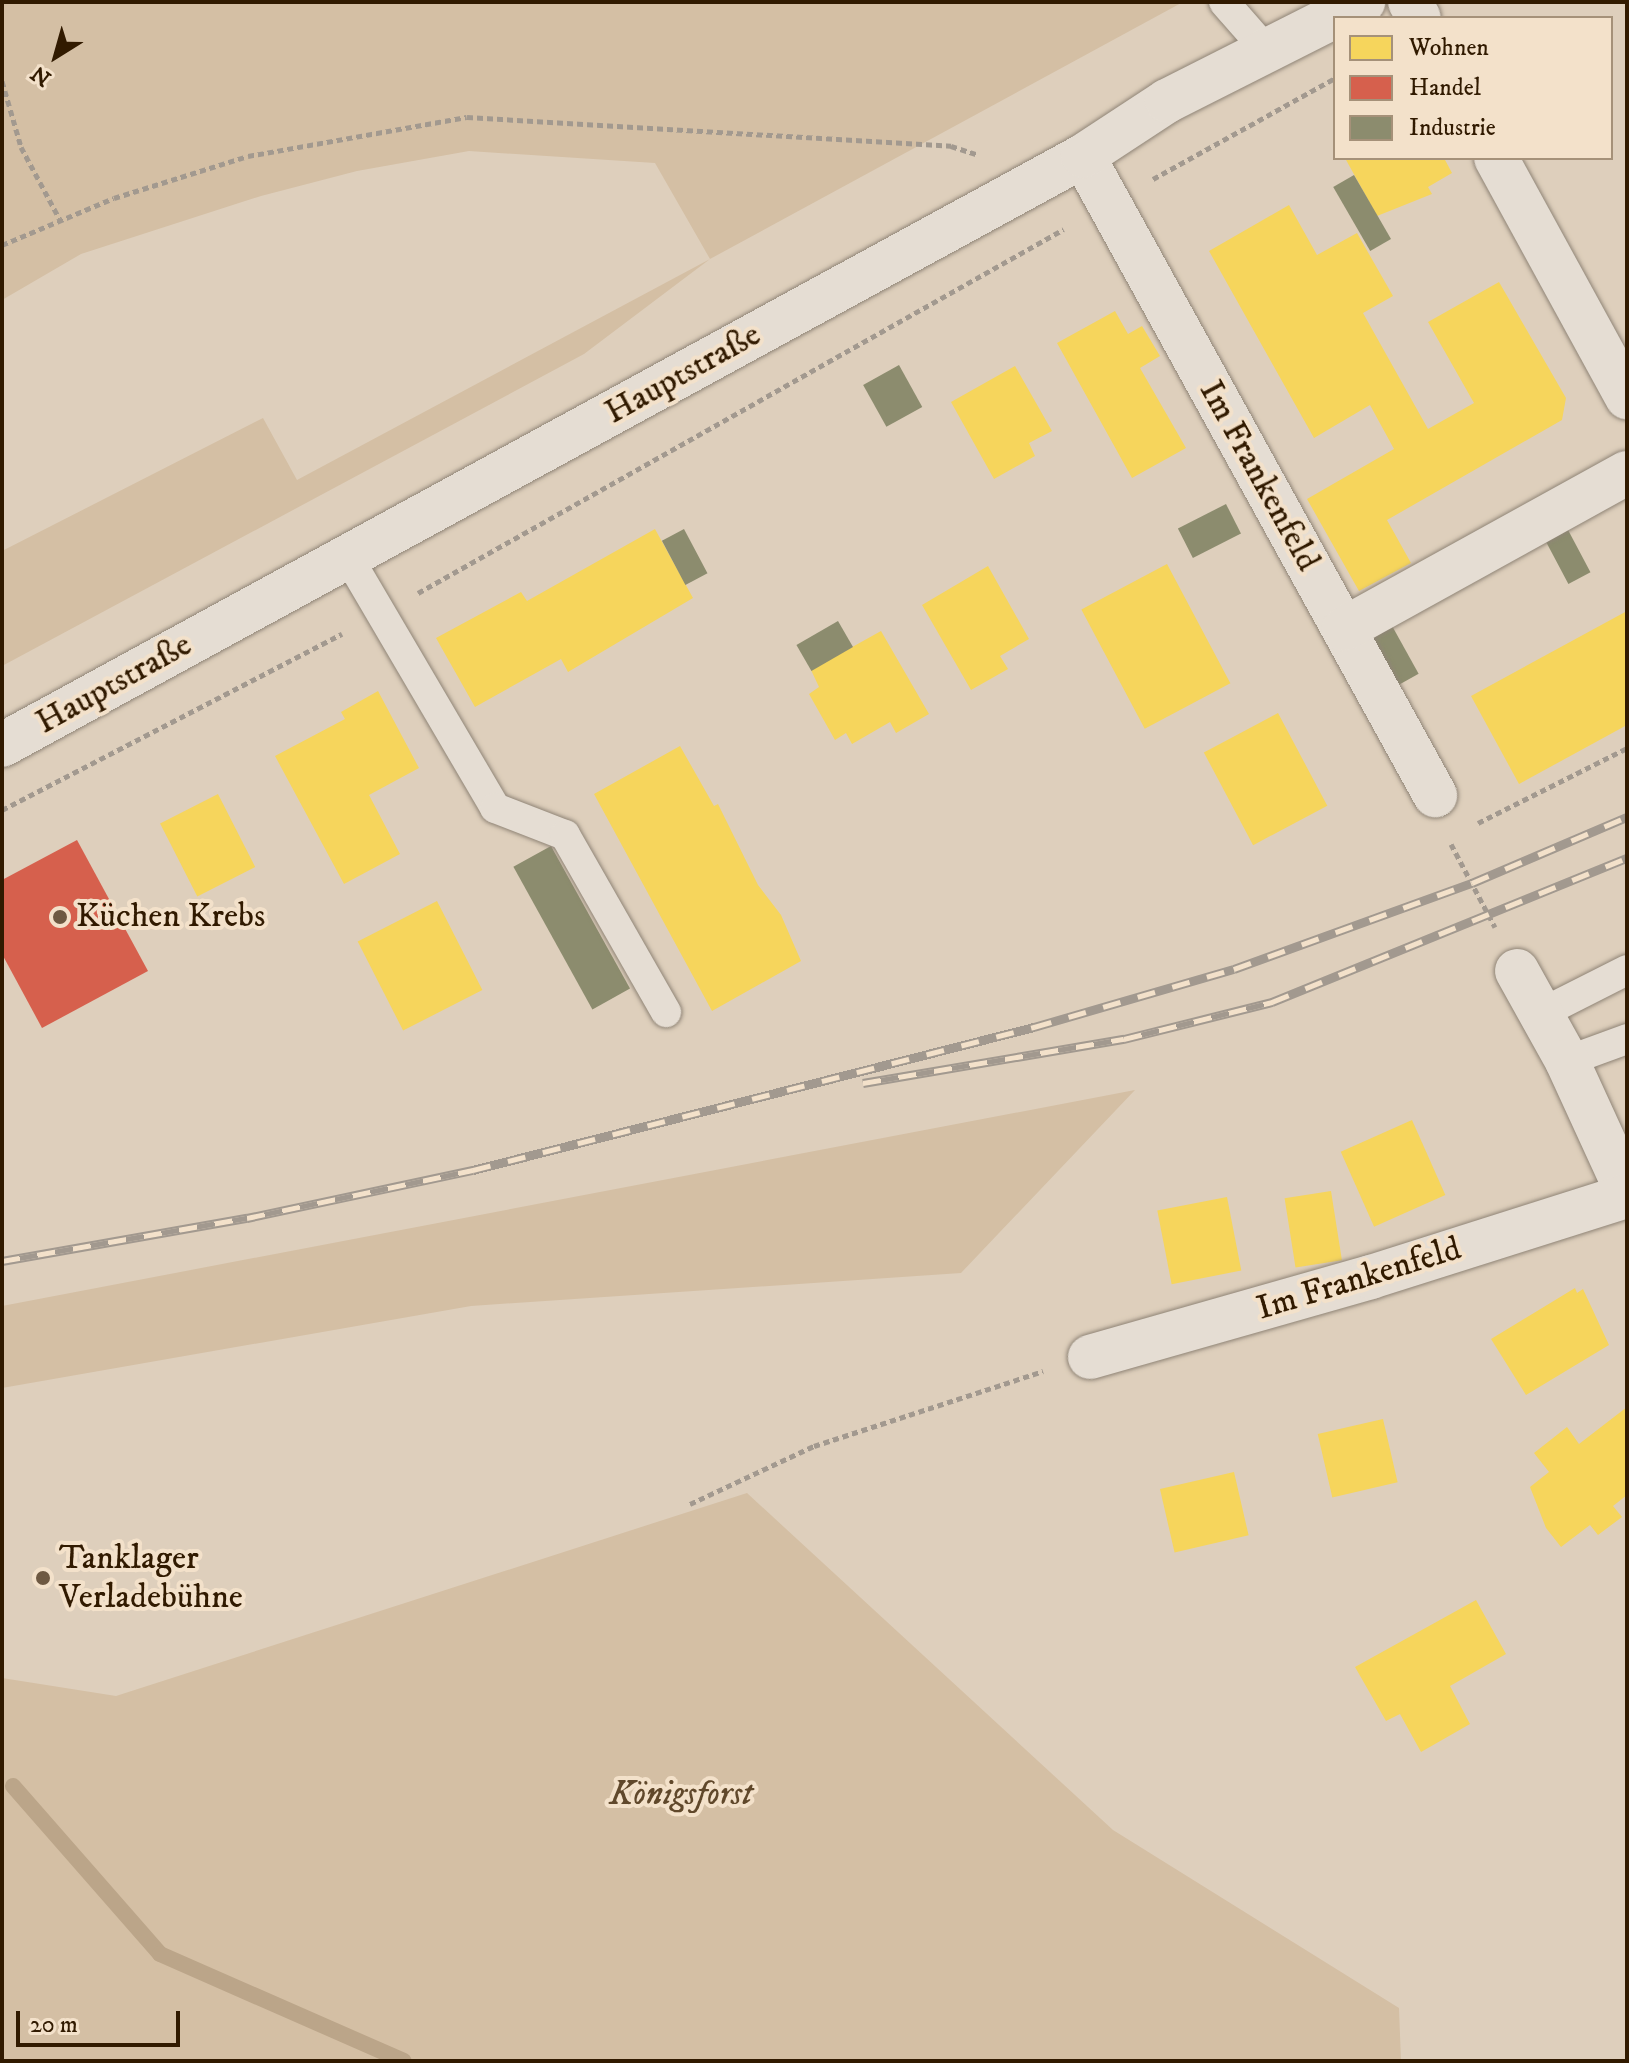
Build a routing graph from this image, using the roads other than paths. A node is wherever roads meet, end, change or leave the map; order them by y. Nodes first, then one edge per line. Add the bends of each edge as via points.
1 (1224, 2) edge
2 (1363, 2) edge
3 (1336, 16) edge
4 (1333, 18) edge
5 (1268, 52) junction
6 (1083, 156) junction
7 (1497, 160) edge
8 (1627, 397) edge
9 (1627, 473) edge
10 (348, 557) junction
11 (1344, 629) junction
12 (2, 745) edge
13 (1435, 795) road end
14 (1627, 970) edge
15 (1517, 971) road end
16 (666, 1012) dead end
17 (1542, 1013) junction
18 (1627, 1039) edge
19 (1567, 1061) junction
20 (1627, 1194) edge
21 (1090, 1357) road end

1 - 5 lane
2 - 3 street, Hauptstraße
4 - 5 street, Hauptstraße
5 - 6 street, Hauptstraße via 1167,101
6 - 10 street, Hauptstraße
6 - 11 street, Im Frankenfeld
7 - 8 street
9 - 11 street
10 - 12 street, Hauptstraße
10 - 16 lane via 495,808 565,835
11 - 13 street, Im Frankenfeld
14 - 17 lane
15 - 17 street, Im Frankenfeld
17 - 19 street, Im Frankenfeld
18 - 19 lane
19 - 20 street, Im Frankenfeld
20 - 21 street, Im Frankenfeld via 1371,1277

